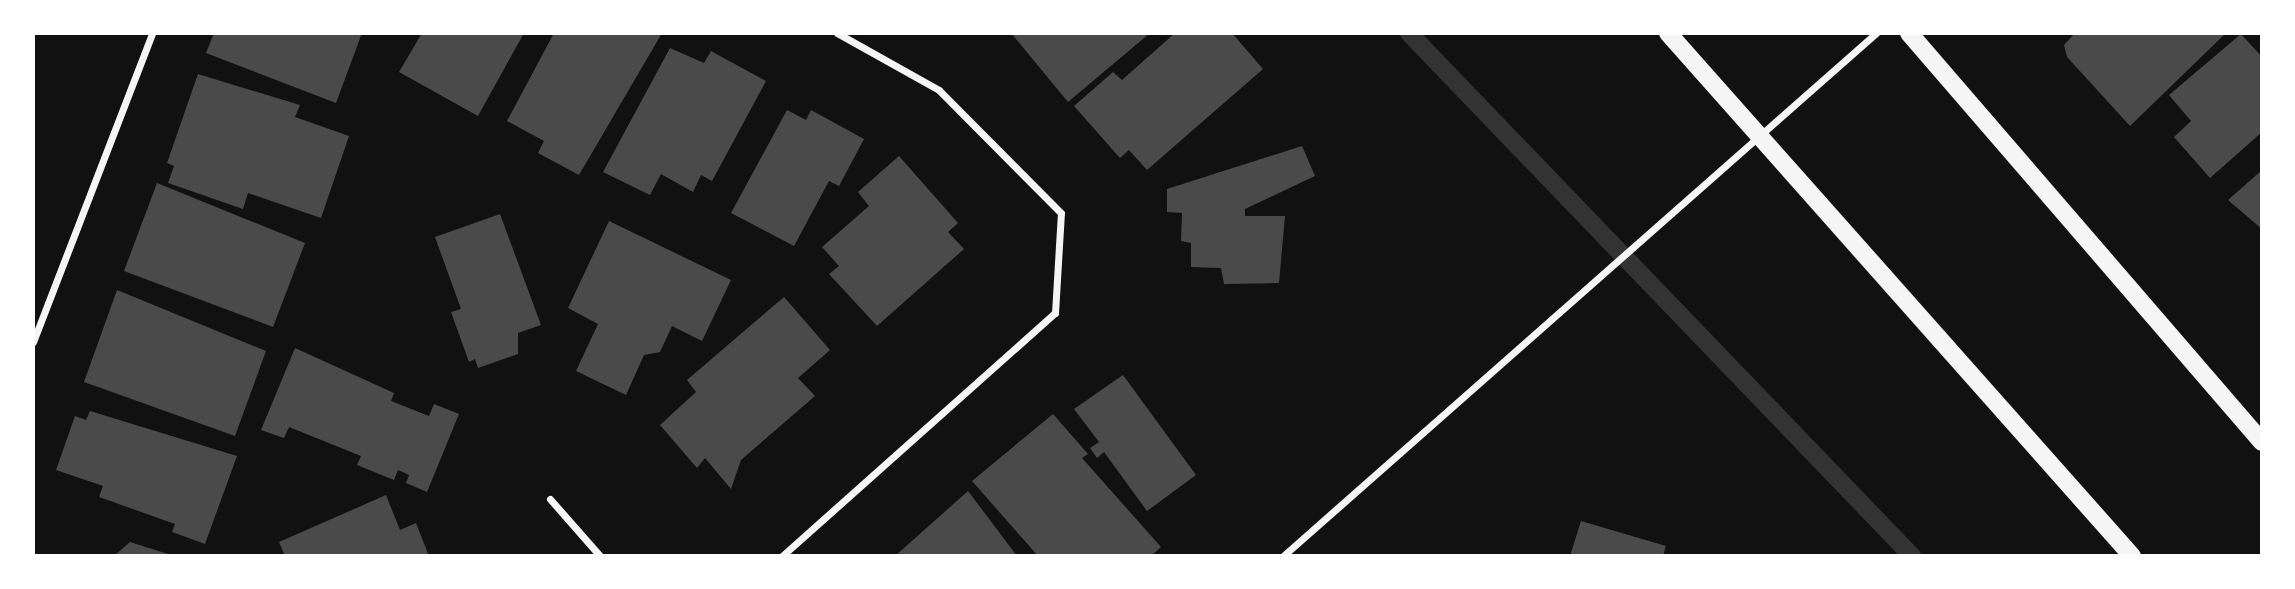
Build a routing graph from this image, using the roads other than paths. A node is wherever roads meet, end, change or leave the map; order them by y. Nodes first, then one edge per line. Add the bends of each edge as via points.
1 (152, 33) edge
2 (837, 33) edge
3 (1668, 33) edge
4 (1877, 33) edge
5 (1909, 33) edge
6 (1759, 140) junction
7 (33, 342) edge
8 (2262, 442) edge
9 (550, 499) dead end
10 (600, 556) edge
11 (782, 556) edge
12 (1283, 556) edge
13 (2132, 556) edge

1 - 7 street
2 - 11 street via 939,90 1061,213 1055,313
3 - 6 main road
4 - 6 street
5 - 8 main road
6 - 12 street
6 - 13 main road
9 - 10 street

